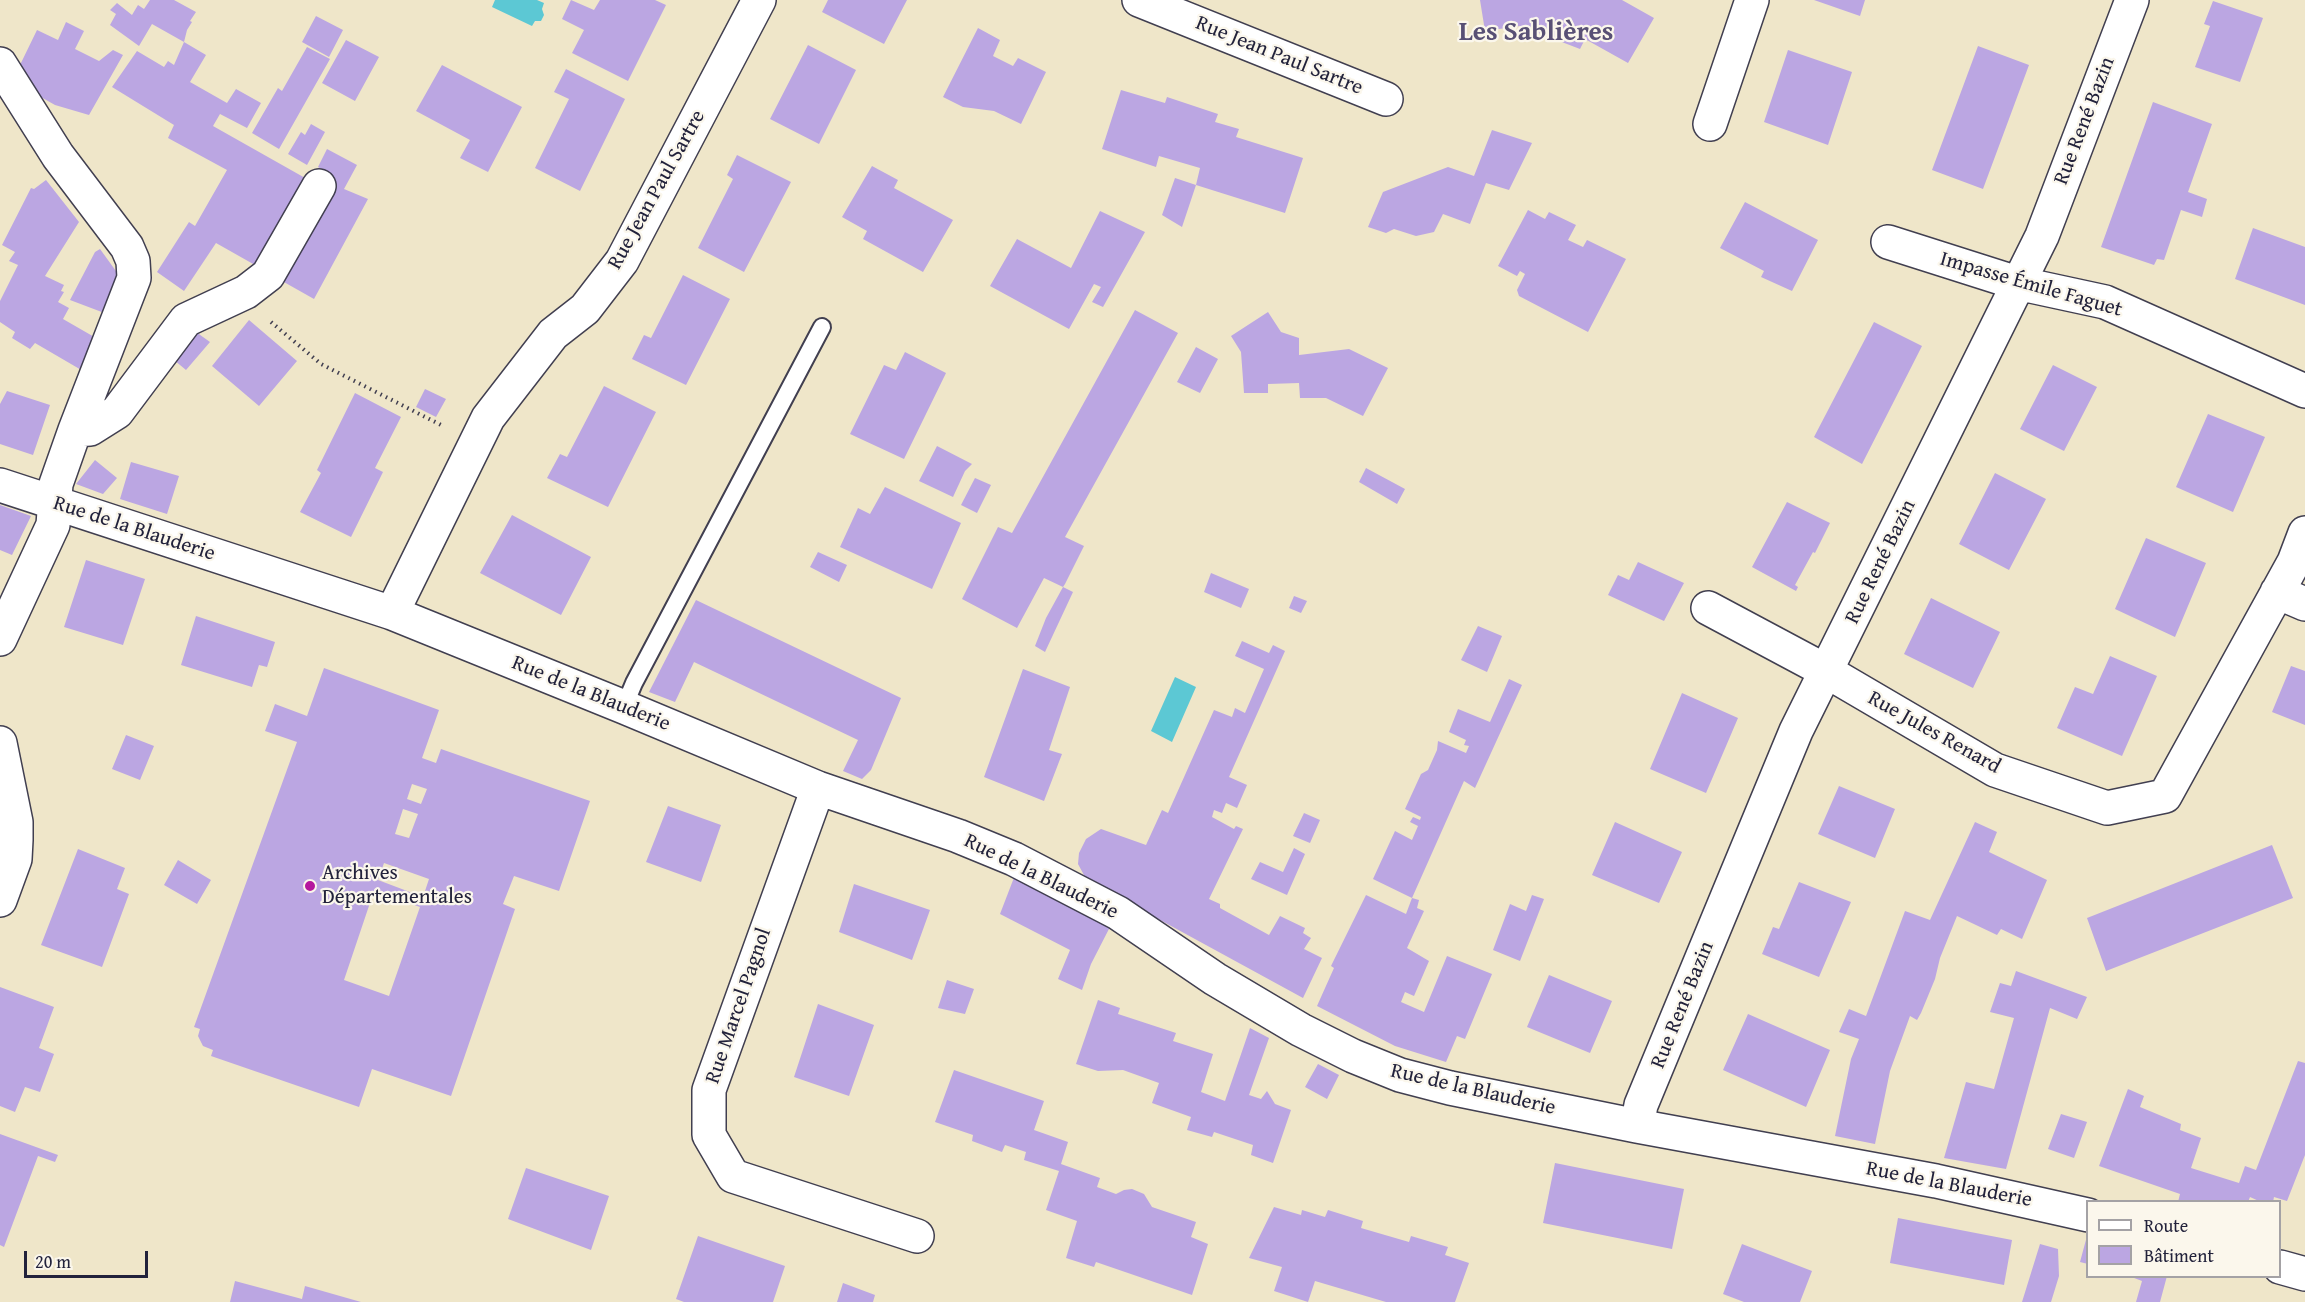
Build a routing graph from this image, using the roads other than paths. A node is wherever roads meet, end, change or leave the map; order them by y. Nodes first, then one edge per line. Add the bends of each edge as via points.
1 (759, 0) edge
2 (1139, 0) edge
3 (1752, 0) edge
4 (2132, 0) edge
5 (0, 64) edge
6 (1386, 99) dead end
7 (1710, 124) dead end
8 (319, 186) dead end
9 (1888, 242) dead end
10 (2017, 283) junction
11 (822, 327) dead end
12 (2305, 391) edge
13 (75, 430) junction
14 (0, 485) edge
15 (55, 502) junction
16 (2305, 533) edge
17 (2291, 598) edge
18 (1708, 608) dead end
19 (392, 613) junction
20 (0, 639) edge
21 (1826, 671) junction
22 (624, 707) junction
23 (0, 743) edge
24 (818, 788) junction
25 (0, 900) edge
26 (1637, 1126) junction
27 (2086, 1215) edge
28 (917, 1236) dead end
29 (2281, 1267) edge
30 (2305, 1274) edge

1 - 19 street, Rue Jean Paul Sartre via 622,261 585,309 553,334 488,418
2 - 6 street, Rue Jean Paul Sartre
3 - 7 street
4 - 10 street, Rue René Bazin via 2042,236
5 - 13 street via 58,156 127,247 133,261 134,278
8 - 13 street via 268,274 246,292 186,320 117,412 90,429
9 - 10 street, Impasse Émile Faguet
10 - 12 street, Impasse Émile Faguet via 2105,302
10 - 21 street, Rue René Bazin
11 - 22 lane
13 - 15 street via 56,484
14 - 15 street, Rue de la Blauderie
15 - 19 street, Rue de la Blauderie
15 - 20 street via 53,525
16 - 17 street, Rue Jules Renard via 2294,562
17 - 21 street, Rue Jules Renard via 2165,796 2107,808 1995,770
18 - 21 street, Rue Jules Renard
19 - 22 street, Rue de la Blauderie
21 - 26 street, Rue René Bazin via 1787,753 1641,1105
22 - 24 street, Rue de la Blauderie
23 - 25 street via 16,822 15,859
24 - 26 street, Rue de la Blauderie via 1014,859 1118,914 1301,1030 1400,1076
24 - 28 street, Rue Marcel Pagnol via 709,1090 709,1135 733,1176
26 - 27 street, Rue de la Blauderie via 1936,1181
29 - 30 street

